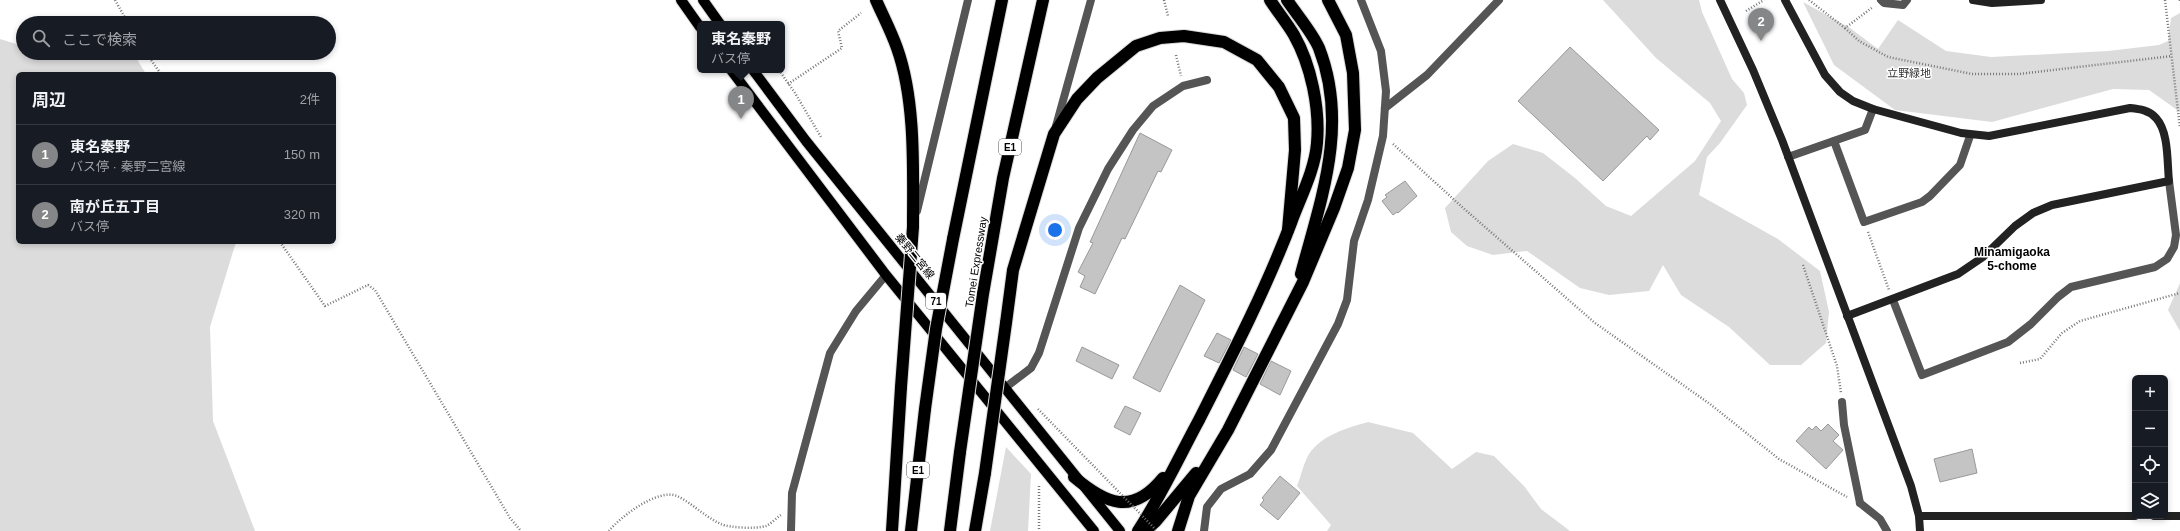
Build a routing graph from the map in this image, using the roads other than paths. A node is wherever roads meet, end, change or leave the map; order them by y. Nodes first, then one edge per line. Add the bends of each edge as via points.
1 (681, 0) edge
2 (703, 0) edge
3 (876, 0) edge
4 (968, 0) edge
5 (1002, 0) edge
6 (1043, 0) edge
7 (1092, 0) edge
8 (1270, 0) edge
9 (1287, 0) edge
10 (1328, 0) edge
11 (1361, 0) edge
12 (1499, 0) edge
13 (1720, 0) edge
14 (1785, 0) edge
15 (1881, 0) edge
16 (1907, 0) edge
17 (1973, 0) edge
18 (2041, 0) edge
19 (718, 21) edge
20 (697, 23) edge
21 (733, 73) edge
22 (755, 73) edge
23 (1207, 80) dead end
24 (1385, 108) junction
25 (1873, 109) junction
26 (1054, 134) junction
27 (1970, 136) junction
28 (1834, 141) junction
29 (1788, 157) junction
30 (2169, 181) junction
31 (913, 227) junction
32 (1288, 230) junction
33 (886, 275) junction
34 (1892, 300) junction
35 (1290, 310) junction
36 (1847, 316) junction
37 (1006, 387) junction
38 (1842, 402) road end
39 (1228, 430) junction
40 (1181, 455) junction
41 (1074, 477) junction
42 (1920, 516) junction
43 (2132, 516) edge
44 (2168, 516) edge
45 (2180, 516) edge
46 (791, 531) edge
47 (892, 531) edge
48 (911, 531) edge
49 (950, 531) edge
50 (975, 531) edge
51 (1094, 531) edge
52 (1120, 531) edge
53 (1138, 531) edge
54 (1145, 531) edge
55 (1178, 531) edge
56 (1204, 531) edge
57 (1887, 531) edge
58 (1920, 531) edge

1 - 20 main road
2 - 19 main road
3 - 31 highway via 897,48 906,83 913,159
4 - 31 street
5 - 48 highway, E1, bridge via 936,329
6 - 49 highway, Tomei Expressway / E1, bridge via 1003,178 983,294
7 - 26 street
8 - 32 highway via 1294,35 1308,70 1316,106 1317,143 1308,178
9 - 35 highway via 1318,47 1330,87 1333,125 1327,177
10 - 35 highway via 1346,35 1353,73 1355,130 1348,168 1334,208
11 - 24 street via 1381,51 1386,91
12 - 24 street via 1427,75
13 - 29 street via 1753,70
14 - 25 street via 1825,75 1840,92 1853,101
15 - 16 street via 1884,3 1903,5
17 - 18 street via 1992,4
21 - 33 main road, 71
22 - 37 main road, 秦野二宮線 / 71 via 806,141
23 - 37 street via 1183,86 1153,106 1108,169 1079,228 1039,353 1031,368
24 - 56 street via 1383,136 1368,200 1354,241 1347,300 1338,324 1271,450 1250,474 1221,489 1207,507
25 - 27 street
25 - 28 street via 1865,130
26 - 32 highway via 1077,99 1096,78 1136,46 1160,38 1184,36 1224,42 1257,60 1279,87 1294,118 1295,150
26 - 50 highway, bridge via 1014,270
27 - 28 street via 1960,165 1930,196 1922,202 1864,222
27 - 30 street via 1989,136 2130,108 2144,110 2156,118 2164,133
28 - 29 street
29 - 36 street
30 - 34 street via 2052,204 2015,226 1983,257 1958,274
30 - 34 street via 2176,235 2174,248 2167,259 2155,267 2071,287 2008,342 1922,375
31 - 47 highway, bridge
32 - 40 highway via 1242,336
33 - 46 street via 856,311 830,353 792,493
33 - 51 main road, 71
34 - 36 street
35 - 39 highway
36 - 42 street
37 - 41 main road, 秦野二宮線 / 71
38 - 57 street via 1844,425 1860,503 1880,519
39 - 54 highway via 1209,457
39 - 55 highway via 1189,496
40 - 41 highway via 1152,491 1136,500 1119,502 1104,499
40 - 53 highway
41 - 52 main road, 秦野二宮線 / 71
42 - 43 street
42 - 58 street
44 - 45 street

